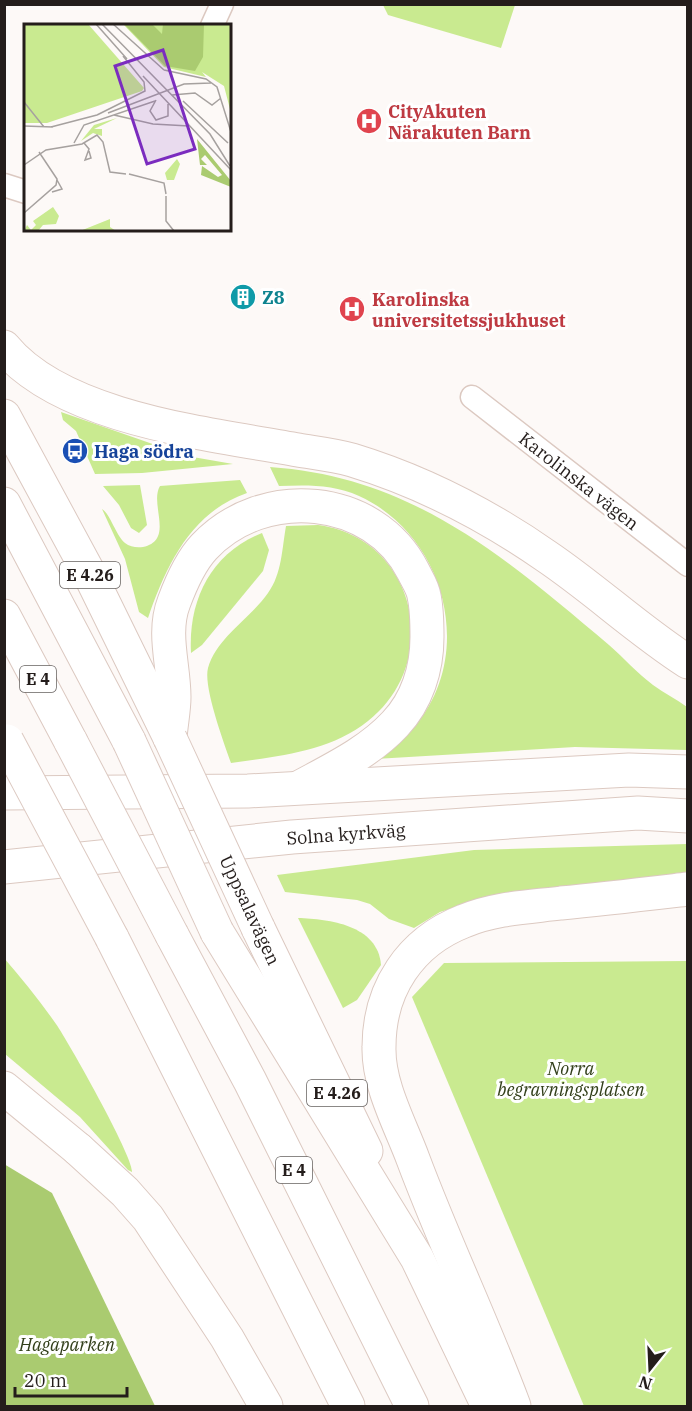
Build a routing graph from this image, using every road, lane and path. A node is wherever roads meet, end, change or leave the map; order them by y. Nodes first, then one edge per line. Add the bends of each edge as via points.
1 (222, 4) edge
2 (213, 24) edge
3 (4, 185) edge
4 (24, 191) edge
5 (4, 347) edge
6 (472, 397) dead end
7 (4, 416) edge
8 (4, 504) edge
9 (687, 565) edge
10 (4, 616) edge
11 (687, 662) edge
12 (6, 738) edge
13 (170, 738) junction
14 (687, 772) edge
15 (300, 787) junction
16 (4, 793) edge
17 (687, 816) edge
18 (4, 867) edge
19 (687, 889) edge
20 (4, 1088) edge
21 (417, 1258) junction
22 (267, 1407) edge
23 (348, 1407) edge
24 (412, 1407) edge
25 (488, 1407) edge
26 (513, 1407) edge

1 - 2 lane
3 - 4 lane
5 - 11 main road via 55,388 87,401 164,425 351,459 449,496 547,556
6 - 9 lane, Karolinska vägen
7 - 13 main road, Uppsalavägen / E 4.26 via 90,574
8 - 21 main road, bridge via 129,741 217,932
10 - 24 main road, E 4, bridge via 250,1081
12 - 23 main road, bridge via 112,938
13 - 15 main road via 174,697 169,617 198,554 231,526 269,509 312,506 349,514 374,526 396,545 419,582 427,624 424,669 413,697 395,724 361,753
13 - 21 main road, Uppsalavägen / E 4.26, bridge
14 - 15 main road via 629,770
15 - 16 main road
17 - 18 main road, Solna kyrkväg via 638,813 292,837
19 - 26 main road via 514,908 453,925 431,937 407,960 389,991 381,1015 378,1047 382,1074 424,1190
20 - 22 main road via 78,1149 148,1218
21 - 25 main road, Uppsalavägen / E 4.26

